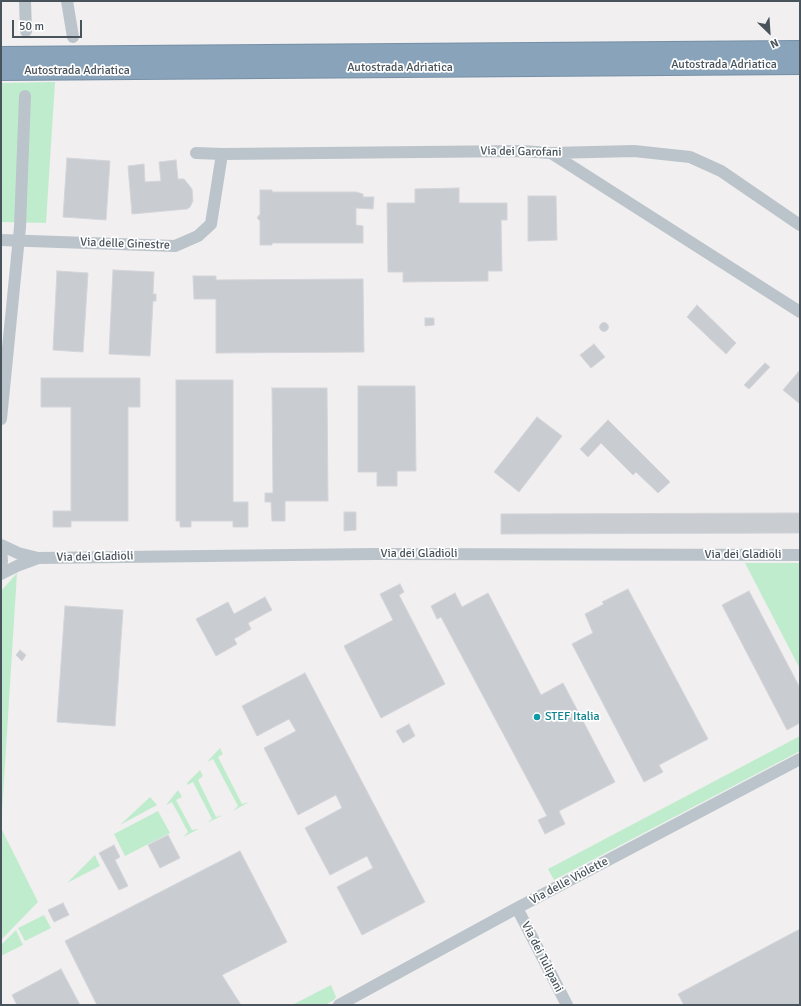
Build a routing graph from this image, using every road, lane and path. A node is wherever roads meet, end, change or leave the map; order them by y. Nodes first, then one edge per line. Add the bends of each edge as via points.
1 (25, 1) edge
2 (67, 1) edge
3 (26, 31) dead end
4 (73, 37) dead end
5 (800, 50) edge
6 (1, 56) edge
7 (800, 65) edge
8 (1, 71) edge
9 (25, 96) dead end
10 (196, 153) dead end
11 (551, 153) junction
12 (222, 154) junction
13 (800, 225) edge
14 (3, 240) edge
15 (800, 312) edge
16 (1, 419) edge
17 (1, 545) edge
18 (1, 549) edge
19 (800, 555) edge
20 (38, 558) junction
21 (1, 567) edge
22 (1, 574) edge
23 (800, 759) edge
24 (517, 908) junction
25 (339, 1005) edge
26 (567, 1005) edge

1 - 3 street
2 - 4 street
5 - 6 highway, Autostrada Adriatica
7 - 8 highway, Autostrada Adriatica
9 - 16 street, bridge via 20,227
10 - 12 street, Via dei Garofani
11 - 12 street, Via dei Garofani via 520,151
11 - 13 street, Via dei Garofani via 634,151 690,157 721,171
11 - 15 street
12 - 14 street, Via delle Ginestre via 211,224 198,236 176,246
17 - 20 street, Via dei Gladioli
18 - 21 street
19 - 20 street, Via dei Gladioli via 375,554
20 - 22 street, Via dei Gladioli via 19,564
23 - 24 street, Via delle Violette
24 - 25 street, Via delle Violette
24 - 26 street, Via dei Tulipani

